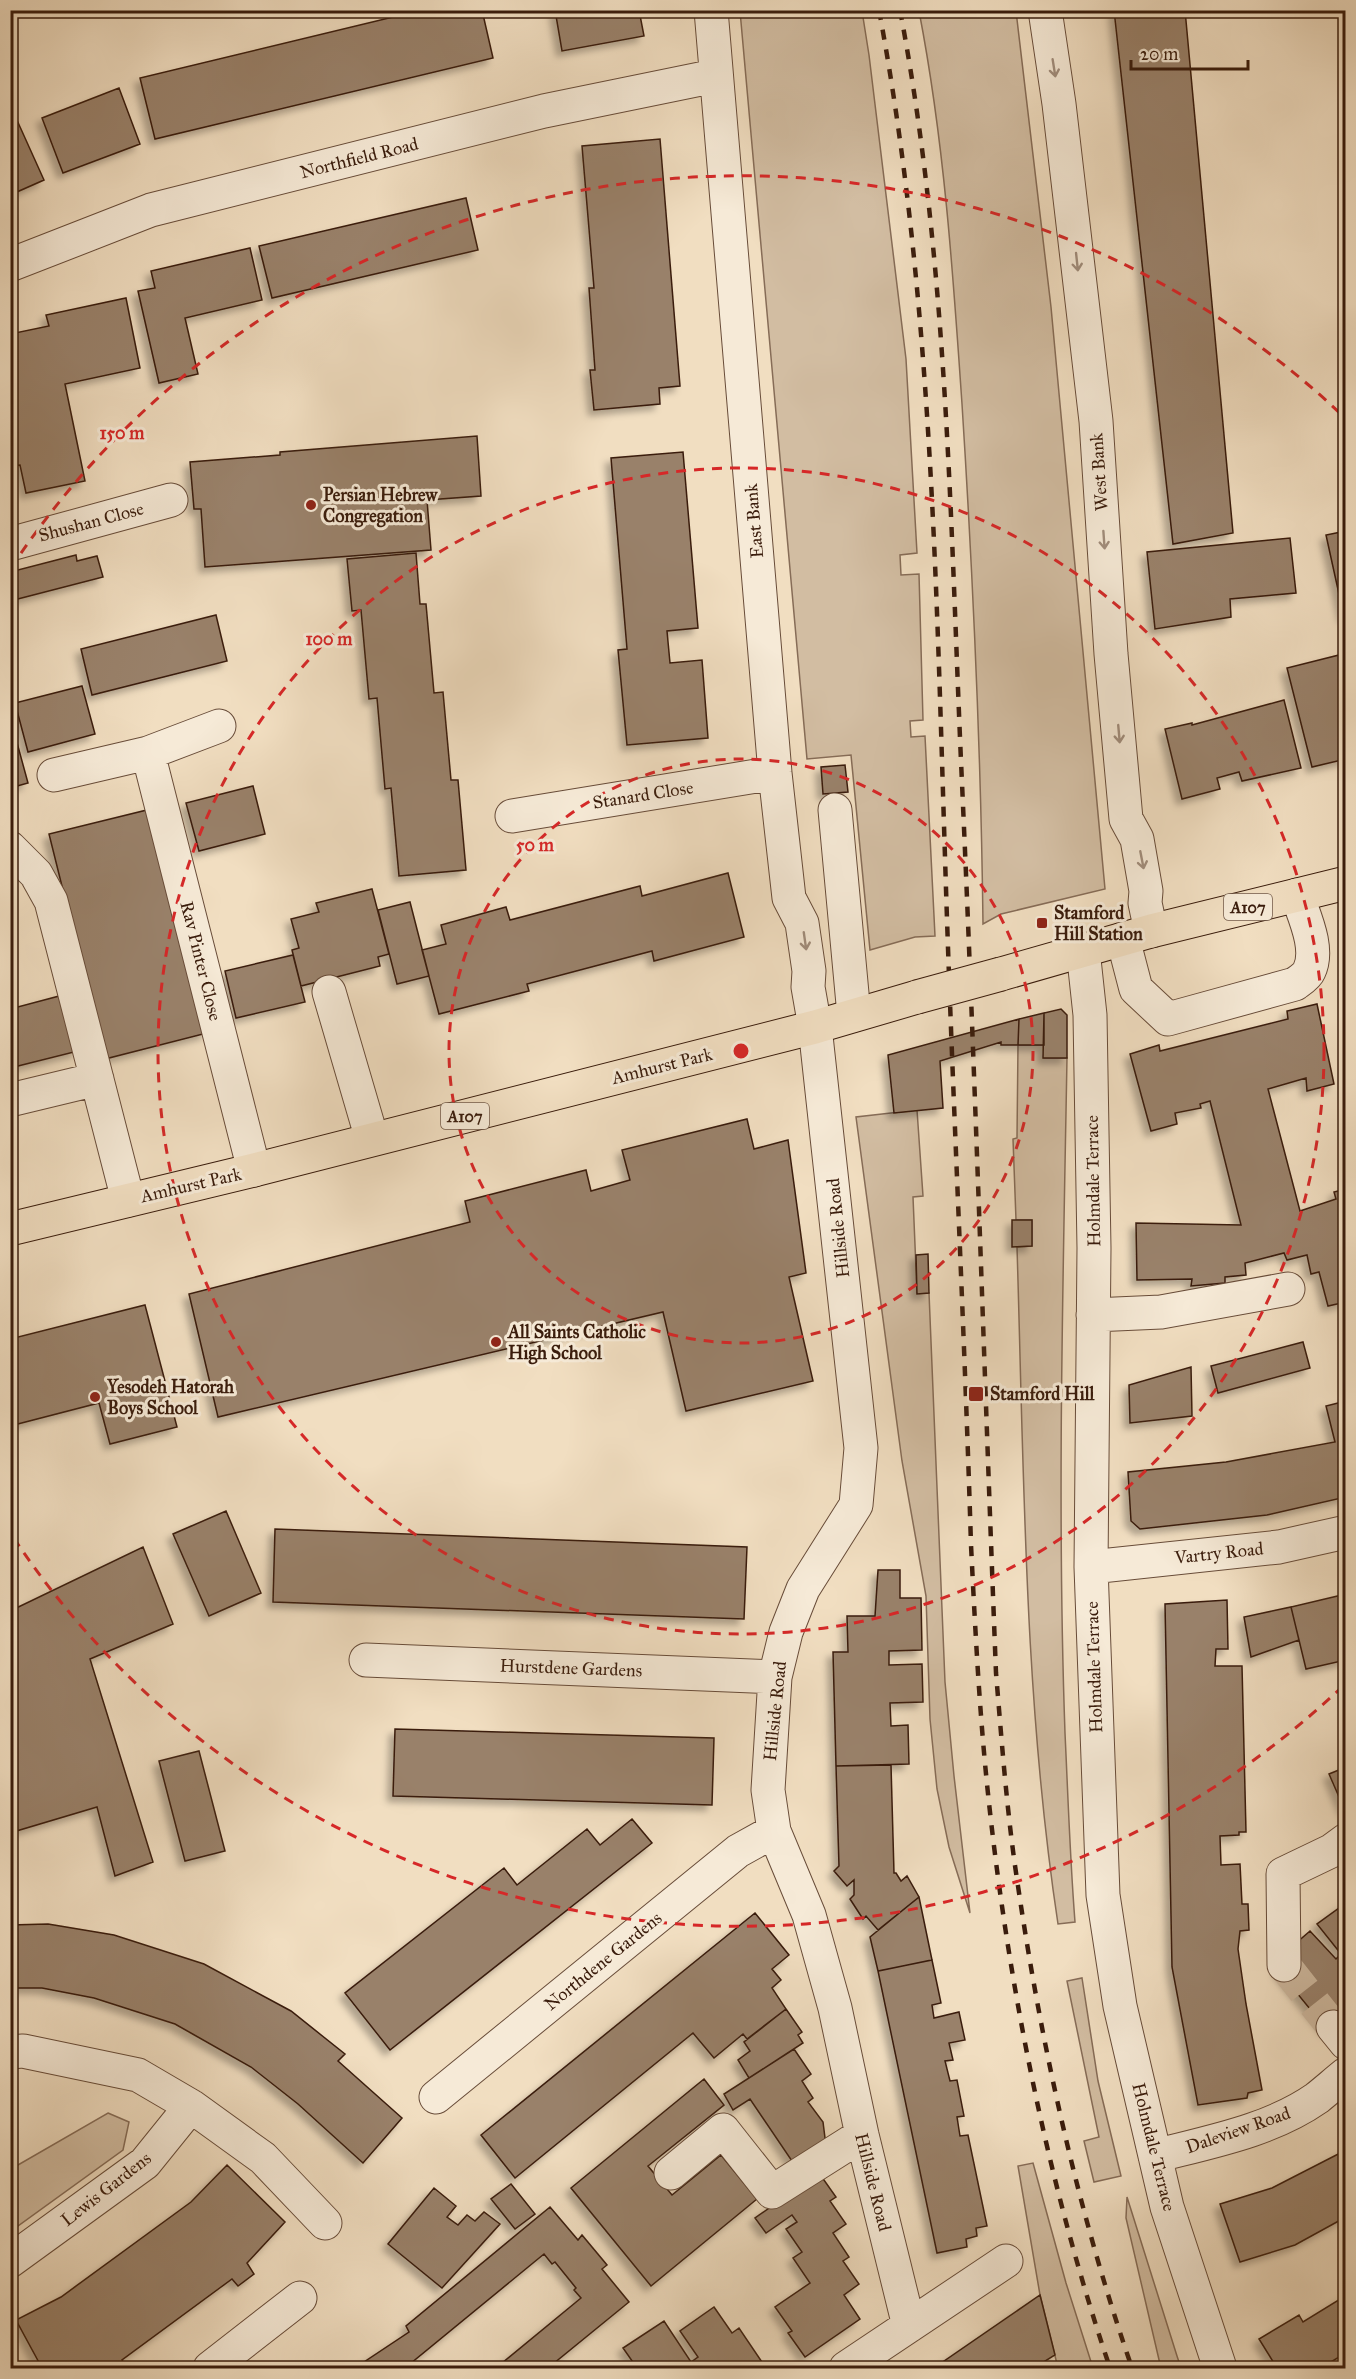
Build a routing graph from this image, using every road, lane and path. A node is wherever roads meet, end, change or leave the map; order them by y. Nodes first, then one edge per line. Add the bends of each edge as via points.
1 (711, 10) edge
2 (1045, 10) edge
3 (716, 76) junction
4 (10, 265) edge
5 (171, 500) dead end
6 (10, 544) edge
7 (219, 726) dead end
8 (148, 753) junction
9 (775, 773) junction
10 (54, 775) dead end
11 (835, 810) dead end
12 (512, 816) dead end
13 (10, 848) edge
14 (1345, 884) edge
15 (1297, 895) junction
16 (1137, 935) junction
17 (1083, 950) junction
18 (329, 992) dead end
19 (854, 1015) junction
20 (815, 1027) junction
21 (97, 1079) junction
22 (10, 1100) edge
23 (372, 1139) junction
24 (254, 1170) junction
25 (128, 1200) junction
26 (10, 1228) edge
27 (1288, 1289) dead end
28 (1093, 1316) junction
29 (1346, 1532) edge
30 (1091, 1567) junction
31 (366, 1660) dead end
32 (775, 1677) junction
33 (774, 1831) junction
34 (1346, 1840) edge
35 (1284, 1965) tunnel mouth
36 (10, 2052) edge
37 (1346, 2074) edge
38 (436, 2097) dead end
39 (191, 2106) junction
40 (862, 2135) junction
41 (1155, 2156) junction
42 (671, 2173) dead end
43 (325, 2223) dead end
44 (10, 2261) edge
45 (1006, 2261) dead end
46 (300, 2298) dead end
47 (909, 2326) junction
48 (210, 2368) edge
49 (846, 2368) edge
50 (1220, 2368) edge

1 - 3 street, East Bank
2 -> 16 street, West Bank via 1096,421 1126,819 1137,839 1146,891
3 - 4 street, Northfield Road via 544,111 151,210
3 - 9 street, East Bank
5 - 6 street, Shushan Close
7 - 8 street
8 - 10 street
8 - 24 street, Rav Pinter Close
9 - 12 street, Stanard Close
9 -> 20 street, East Bank via 789,898 802,923
11 - 19 street
13 - 21 street via 36,874 51,901
14 - 15 main road, Amhurst Park / A107
15 - 16 main road, Amhurst Park / A107
15 - 16 street, West Bank via 1313,955 1309,972 1295,984 1168,1019 1136,989
16 - 17 main road, Amhurst Park / A107
17 - 19 main road, Amhurst Park / A107, bridge
17 - 28 street, Holmdale Terrace via 1090,1015
18 - 23 street
19 - 20 main road, Amhurst Park / A107
20 - 23 main road, Amhurst Park / A107
20 - 32 street, Hillside Road via 861,1448 856,1505 803,1589 786,1632
21 - 22 street
21 - 25 street
23 - 24 main road, Amhurst Park / A107
24 - 25 main road, Amhurst Park / A107
25 - 26 main road, Amhurst Park / A107
27 - 28 street via 1161,1312
28 - 30 street, Holmdale Terrace
29 - 30 street, Vartry Road via 1279,1547
30 - 41 street, Holmdale Terrace via 1103,1895 1120,2006
31 - 32 street, Hurstdene Gardens
32 - 33 street, Hillside Road via 768,1790
33 - 38 street, Northdene Gardens via 738,1851
33 - 40 street, Hillside Road via 809,1915 836,2008
34 - 35 street via 1283,1874
36 - 39 street via 138,2074
37 - 41 street, Daleview Road via 1317,2097 1273,2121 1223,2139
39 - 43 street via 263,2158
39 - 44 street, Lewis Gardens via 145,2163
40 - 42 street via 772,2192 723,2130
40 - 47 street, Hillside Road
41 - 50 street, Holmdale Terrace via 1167,2207
45 - 47 street
46 - 48 street
47 - 49 street

